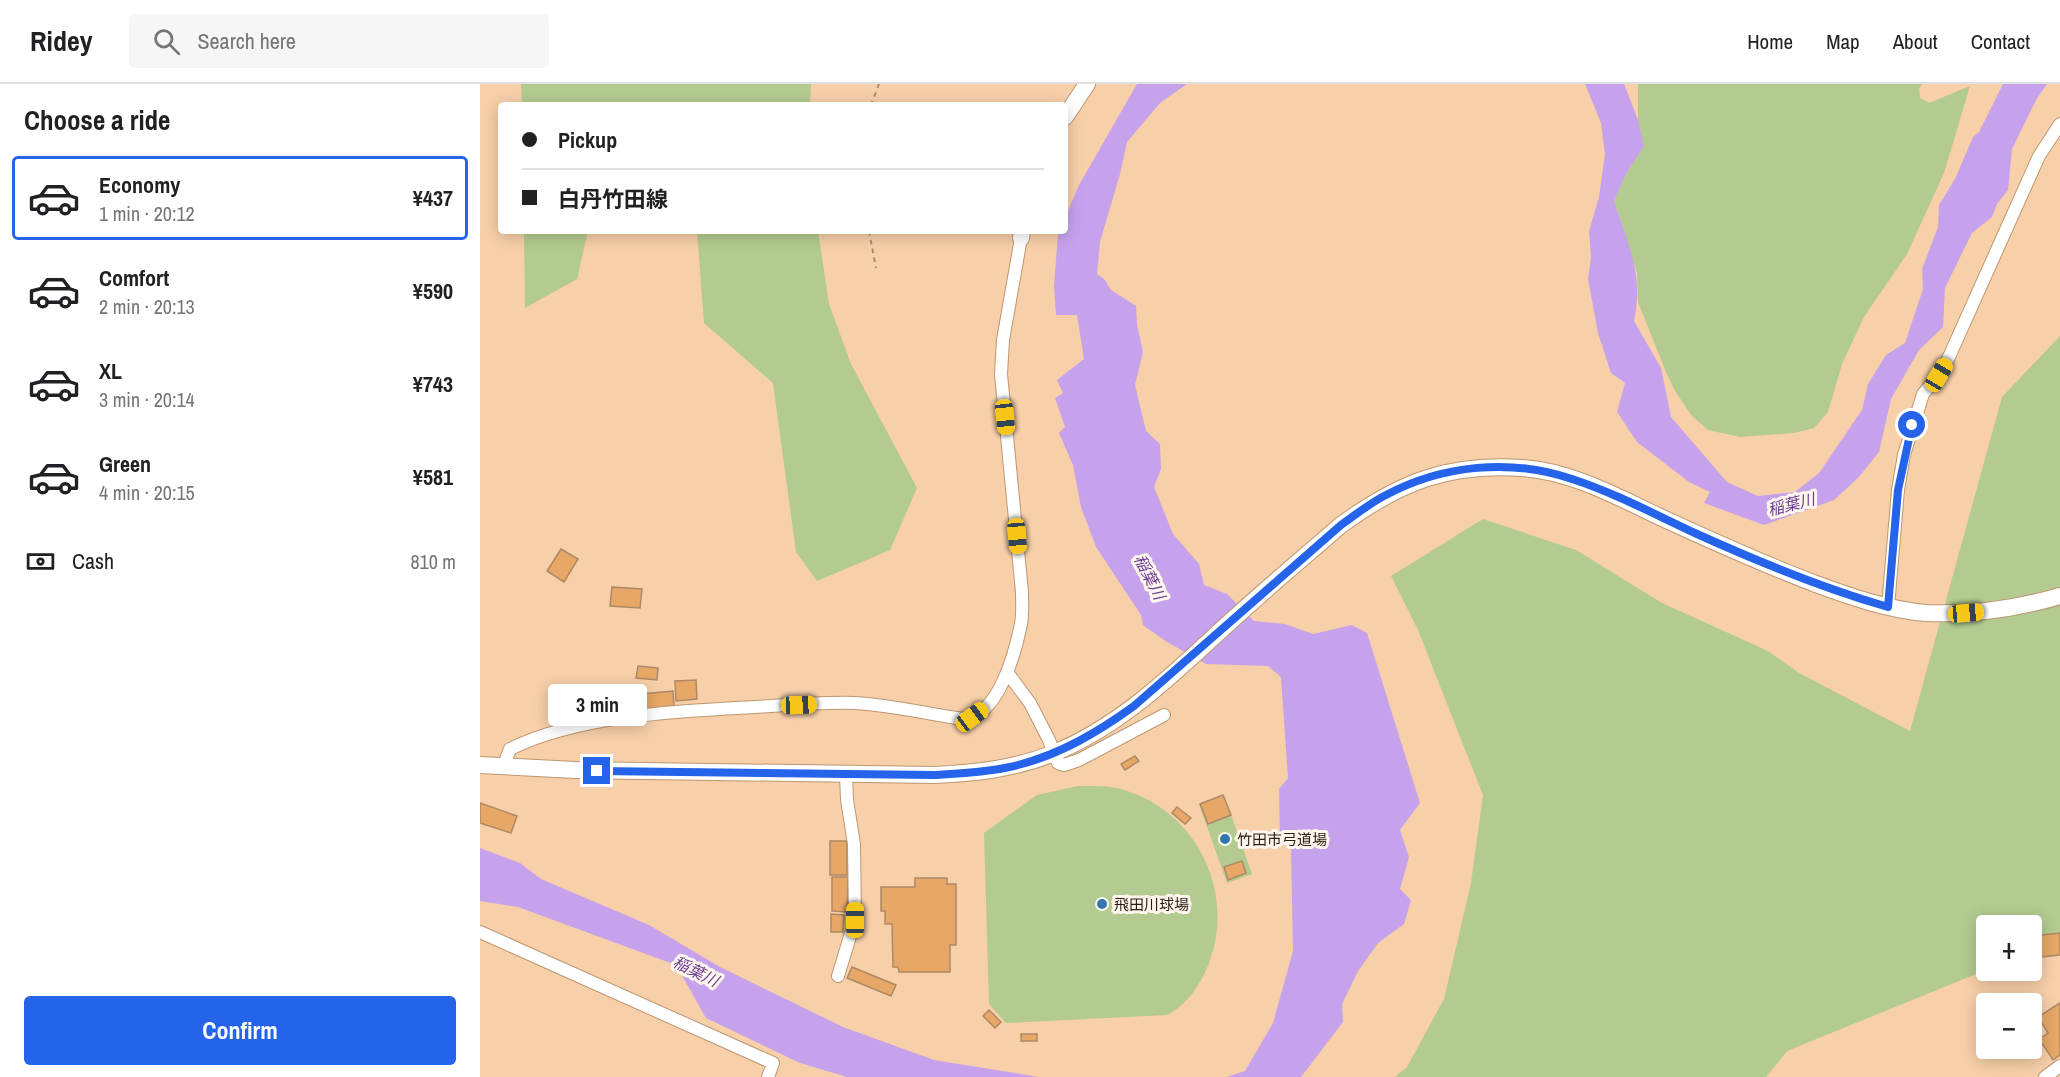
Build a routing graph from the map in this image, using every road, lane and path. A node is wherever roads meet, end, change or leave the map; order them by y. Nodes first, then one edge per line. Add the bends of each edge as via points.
1 (879, 84) edge
2 (1088, 84) edge
3 (872, 102) edge
4 (1068, 113) edge
5 (2060, 124) edge
6 (870, 234) edge
7 (1022, 234) edge
8 (876, 267) dead end
9 (2060, 596) edge
10 (1888, 607) junction
11 (1007, 672) junction
12 (1164, 715) dead end
13 (1053, 754) junction
14 (480, 765) edge
15 (503, 766) junction
16 (846, 774) junction
17 (480, 932) edge
18 (838, 976) dead end
19 (2060, 1066) edge
20 (768, 1077) edge
21 (2044, 1077) edge

1 - 3 path
2 - 4 main road
5 - 10 street via 2039,156 1949,357 1923,394 1898,490
6 - 8 path
7 - 11 street via 1003,340 1001,374 1022,592 1022,622
9 - 10 main road via 1999,611 1924,612
10 - 13 main road via 1792,575 1572,478 1523,468 1452,471 1385,495 1341,525 1134,706 1102,729
11 - 13 street via 1030,703
11 - 15 street via 990,704 968,718 856,703 716,709 550,733 510,749
12 - 13 street via 1073,763 1058,764
13 - 16 main road via 1017,766 975,772
14 - 15 main road
15 - 16 main road
16 - 18 street via 854,844 855,920
17 - 20 street via 774,1063
19 - 21 street

